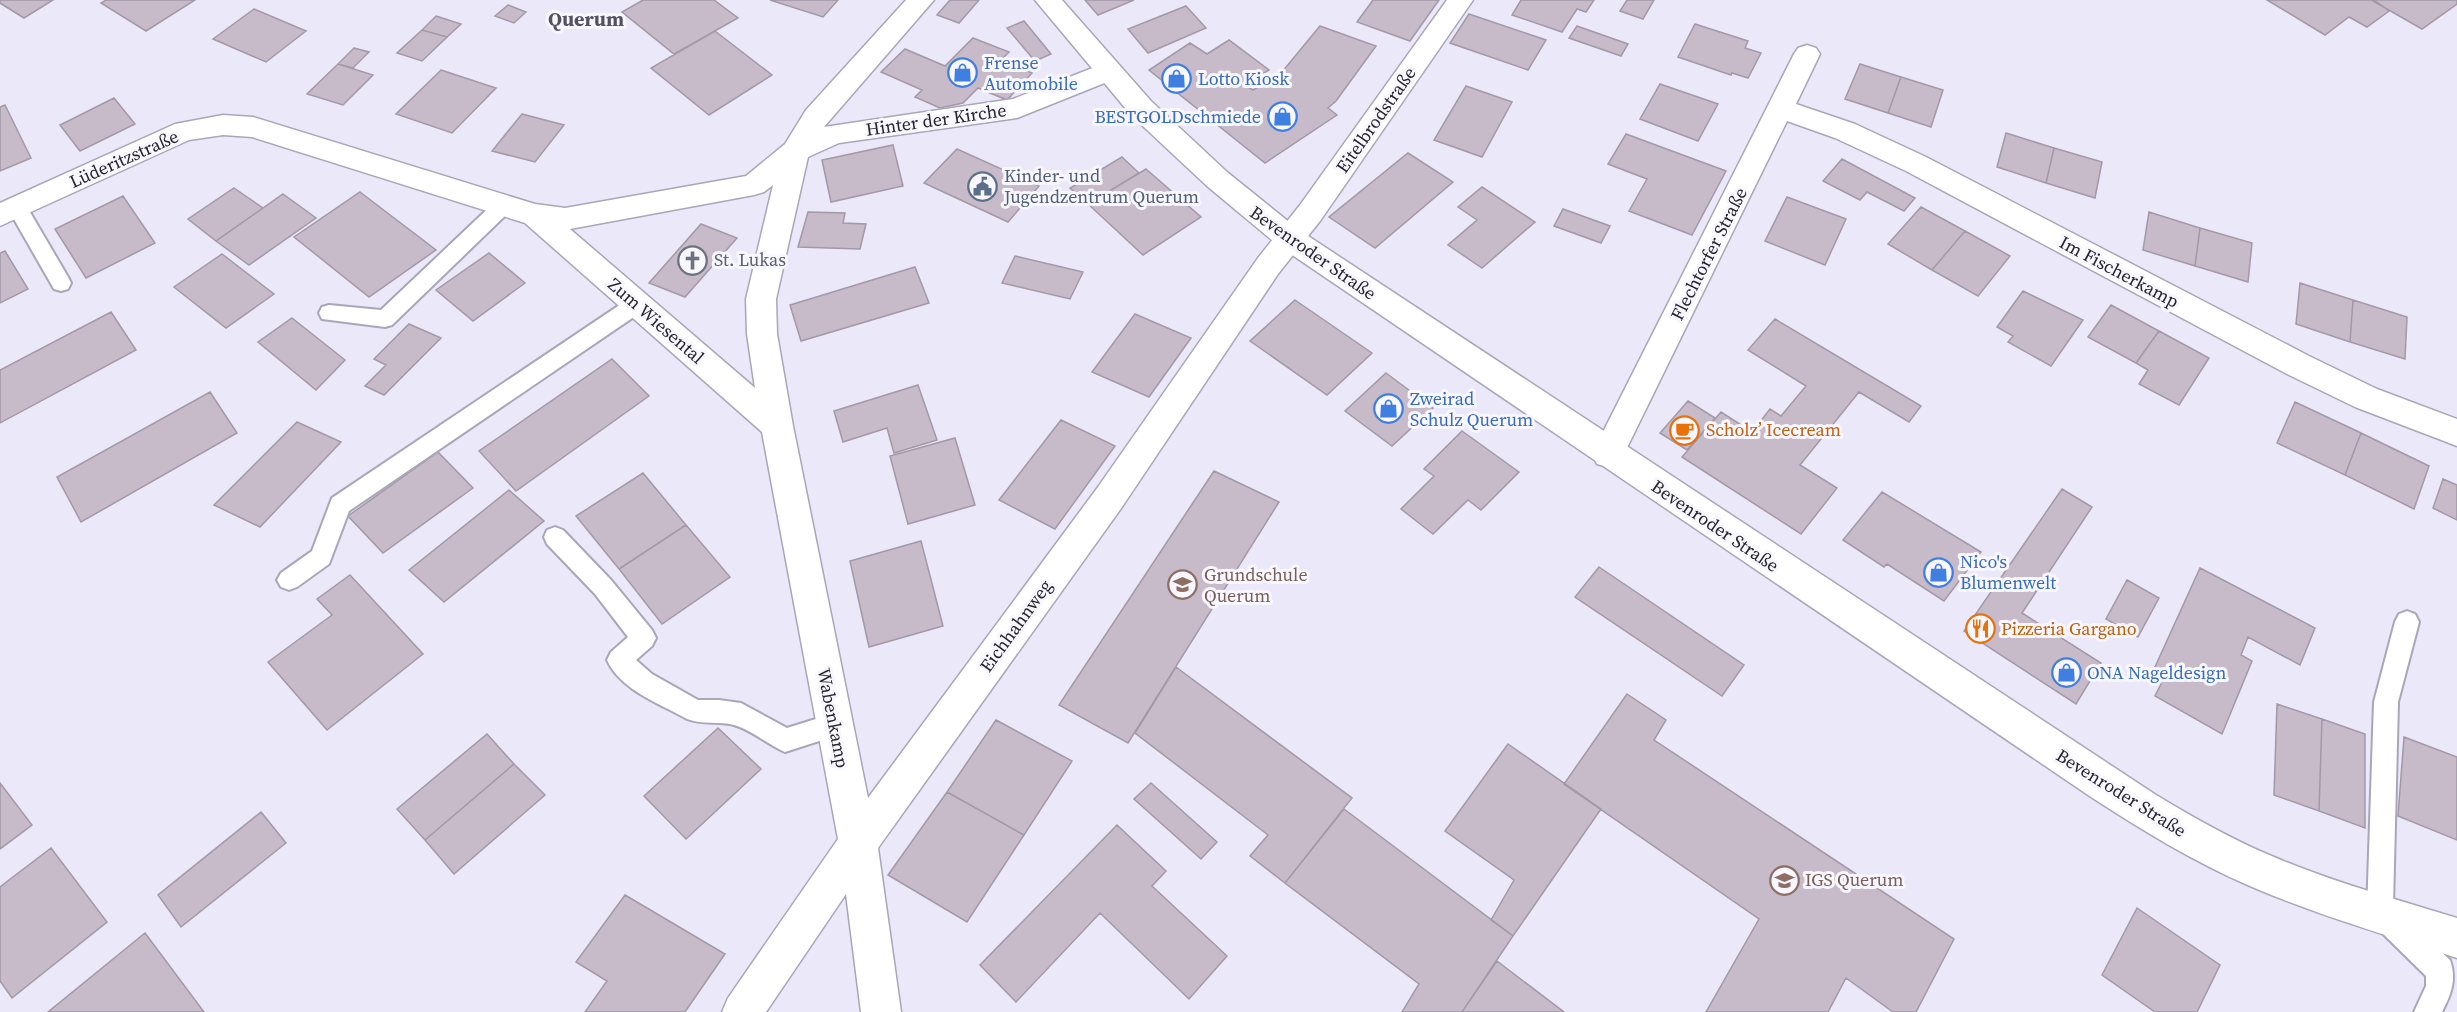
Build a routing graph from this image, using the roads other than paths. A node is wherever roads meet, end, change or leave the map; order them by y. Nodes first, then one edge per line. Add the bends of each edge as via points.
1 (921, 0) edge
2 (1048, 0) edge
3 (1460, 0) edge
4 (1808, 54) dead end
5 (1108, 71) junction
6 (1781, 109) junction
7 (253, 128) joint
8 (795, 151) junction
9 (503, 206) junction
10 (9, 211) edge
11 (535, 215) junction
12 (1288, 238) junction
13 (62, 283) dead end
14 (636, 304) junction
15 (329, 314) dead end
16 (777, 426) junction
17 (2457, 433) edge
18 (1608, 454) junction
19 (555, 537) dead end
20 (290, 580) dead end
21 (2407, 622) dead end
22 (835, 724) junction
23 (858, 843) junction
24 (2380, 914) junction
25 (2457, 938) edge
26 (742, 1012) edge
27 (881, 1012) edge
28 (2428, 1012) edge

1 - 8 street via 816,117
2 - 5 street, Bevenroder Straße
3 - 12 street, Eitelbrodstraße via 1310,213
4 - 6 street, Flechtorfer Straße
5 - 8 street, Hinter der Kirche via 1017,108 834,134
5 - 12 street, Bevenroder Straße via 1175,142
6 - 17 street, Im Fischerkamp via 1845,131 1916,164 2366,399
6 - 18 street, Flechtorfer Straße
7 - 9 street, Zum Wiesental
7 - 10 street, Lüderitzstraße via 223,125 185,131
8 - 11 street, Zum Wiesental via 754,185 565,219
8 - 16 street via 761,299 762,334
9 - 11 street, Zum Wiesental
9 - 15 lane via 385,318
10 - 13 lane
11 - 14 street, Zum Wiesental
12 - 18 street, Bevenroder Straße
12 - 23 street, Eichhahnweg via 1110,496
14 - 16 street, Zum Wiesental
14 - 20 lane via 340,505 321,557
16 - 22 street, Wabenkamp
18 - 24 street, Bevenroder Straße via 2154,816 2263,872
19 - 22 lane via 644,638 619,660 644,682 696,711 741,715 785,740
21 - 24 lane via 2386,702
22 - 23 street, Wabenkamp
23 - 26 street, Eichhahnweg
23 - 27 street, Wabenkamp
24 - 25 street, Bevenroder Straße
24 - 28 lane via 2440,970 2440,987

